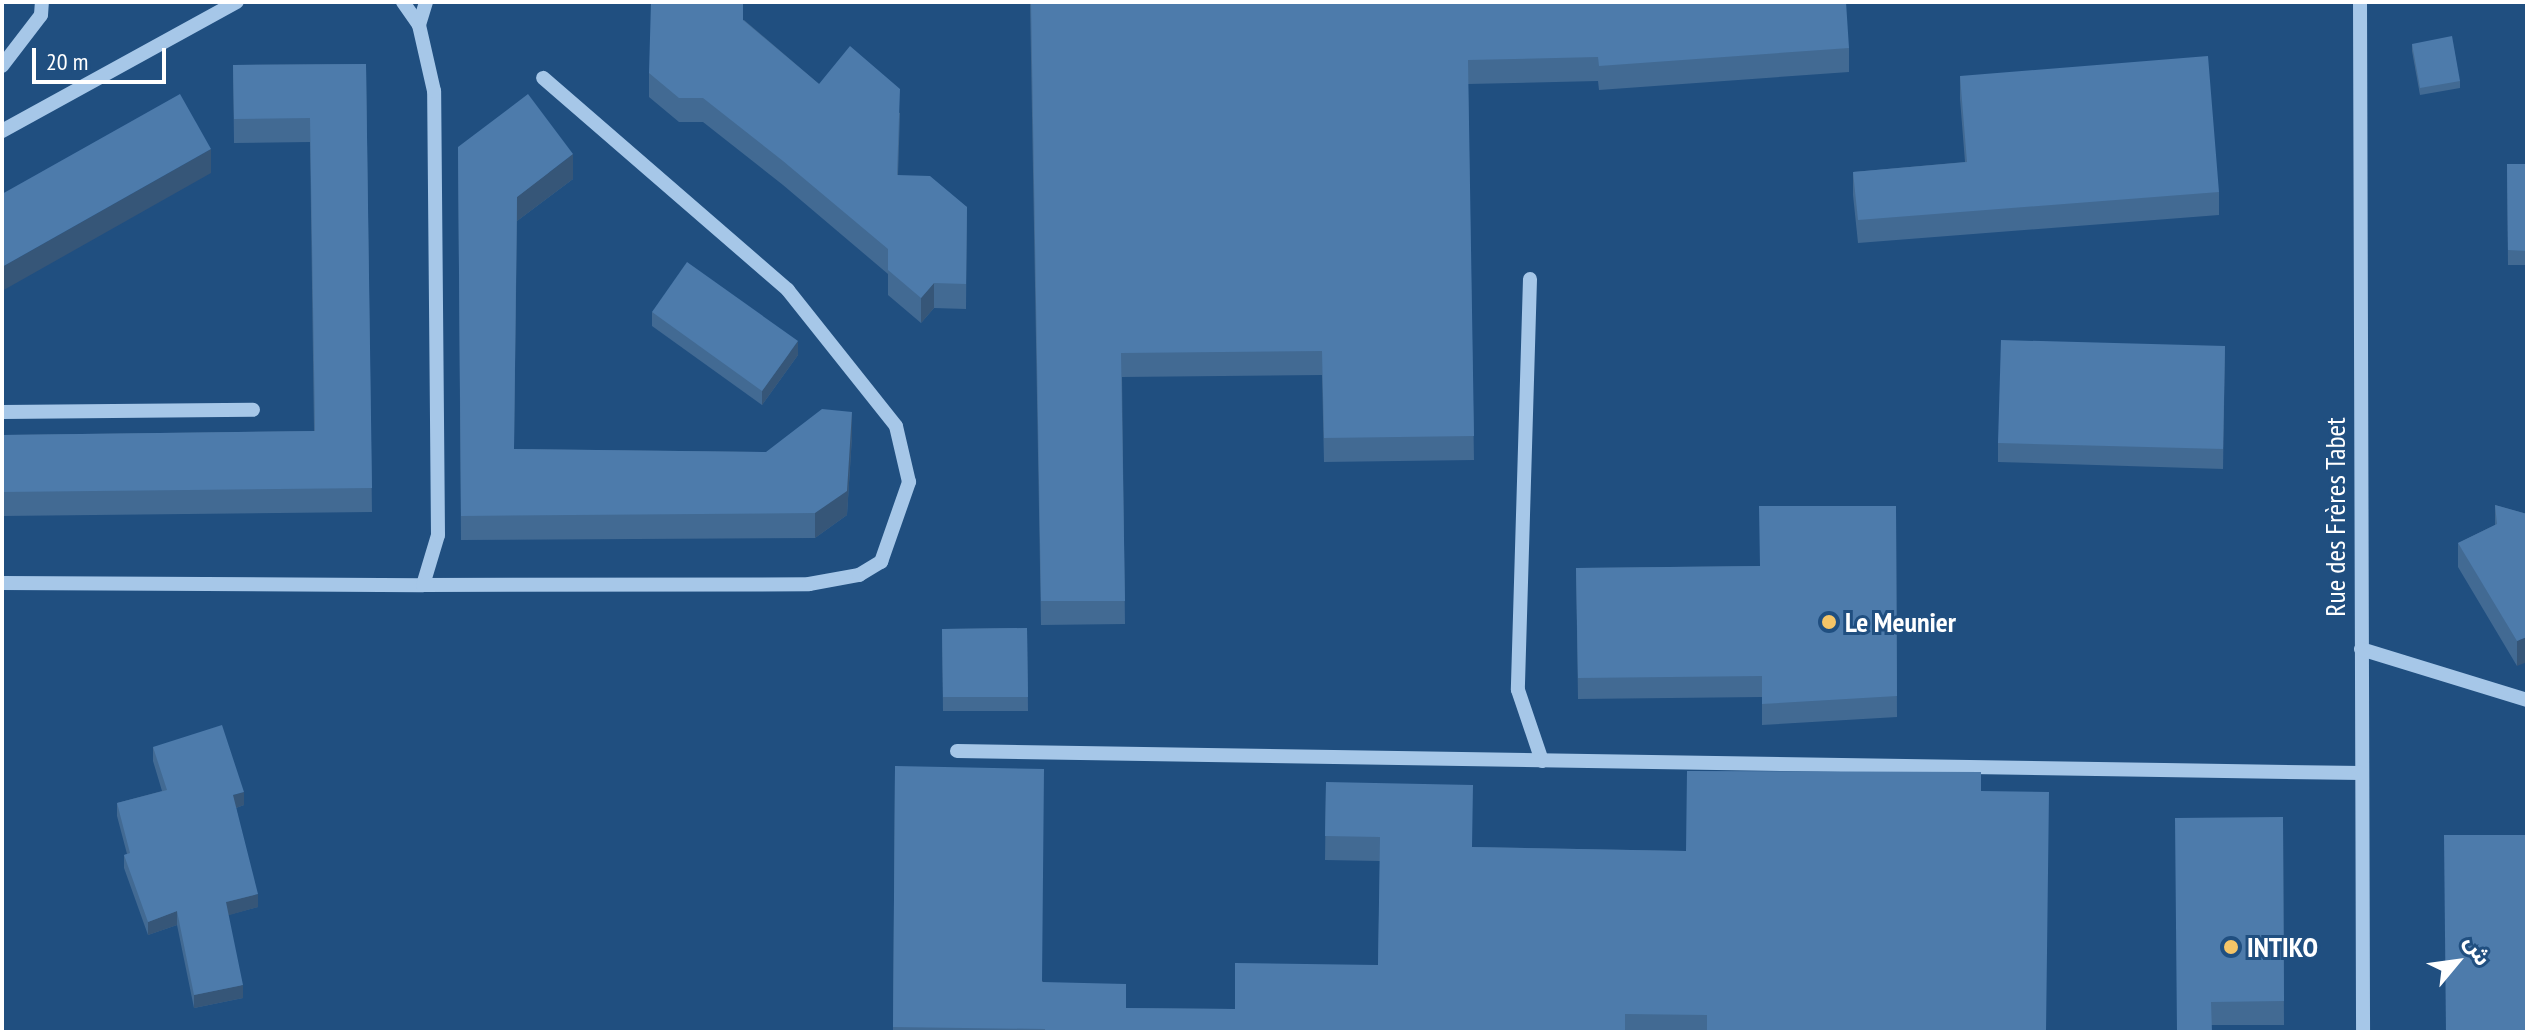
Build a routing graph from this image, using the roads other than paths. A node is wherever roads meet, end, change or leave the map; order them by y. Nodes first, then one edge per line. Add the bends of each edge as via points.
1 (42, 2) edge
2 (237, 2) edge
3 (403, 2) edge
4 (426, 2) edge
5 (2360, 2) edge
6 (419, 25) junction
7 (2, 66) edge
8 (543, 78) dead end
9 (2, 131) edge
10 (1530, 279) dead end
11 (253, 410) dead end
12 (2, 412) edge
13 (2, 583) edge
14 (423, 585) junction
15 (2361, 649) junction
16 (2527, 700) edge
17 (957, 751) dead end
18 (1542, 761) junction
19 (2362, 773) junction
20 (2363, 1032) edge

1 - 7 street via 41,15
2 - 9 street
3 - 6 street
4 - 6 street
5 - 15 street, Rue des Frères Tabet
6 - 14 street via 434,91 438,505
8 - 14 street via 788,290 896,426 909,482 881,562 859,575 809,584
10 - 18 street via 1518,690
11 - 12 street
13 - 14 street
15 - 16 street
15 - 19 street, Rue des Frères Tabet
17 - 18 street
18 - 19 street
19 - 20 street, Rue des Frères Tabet

